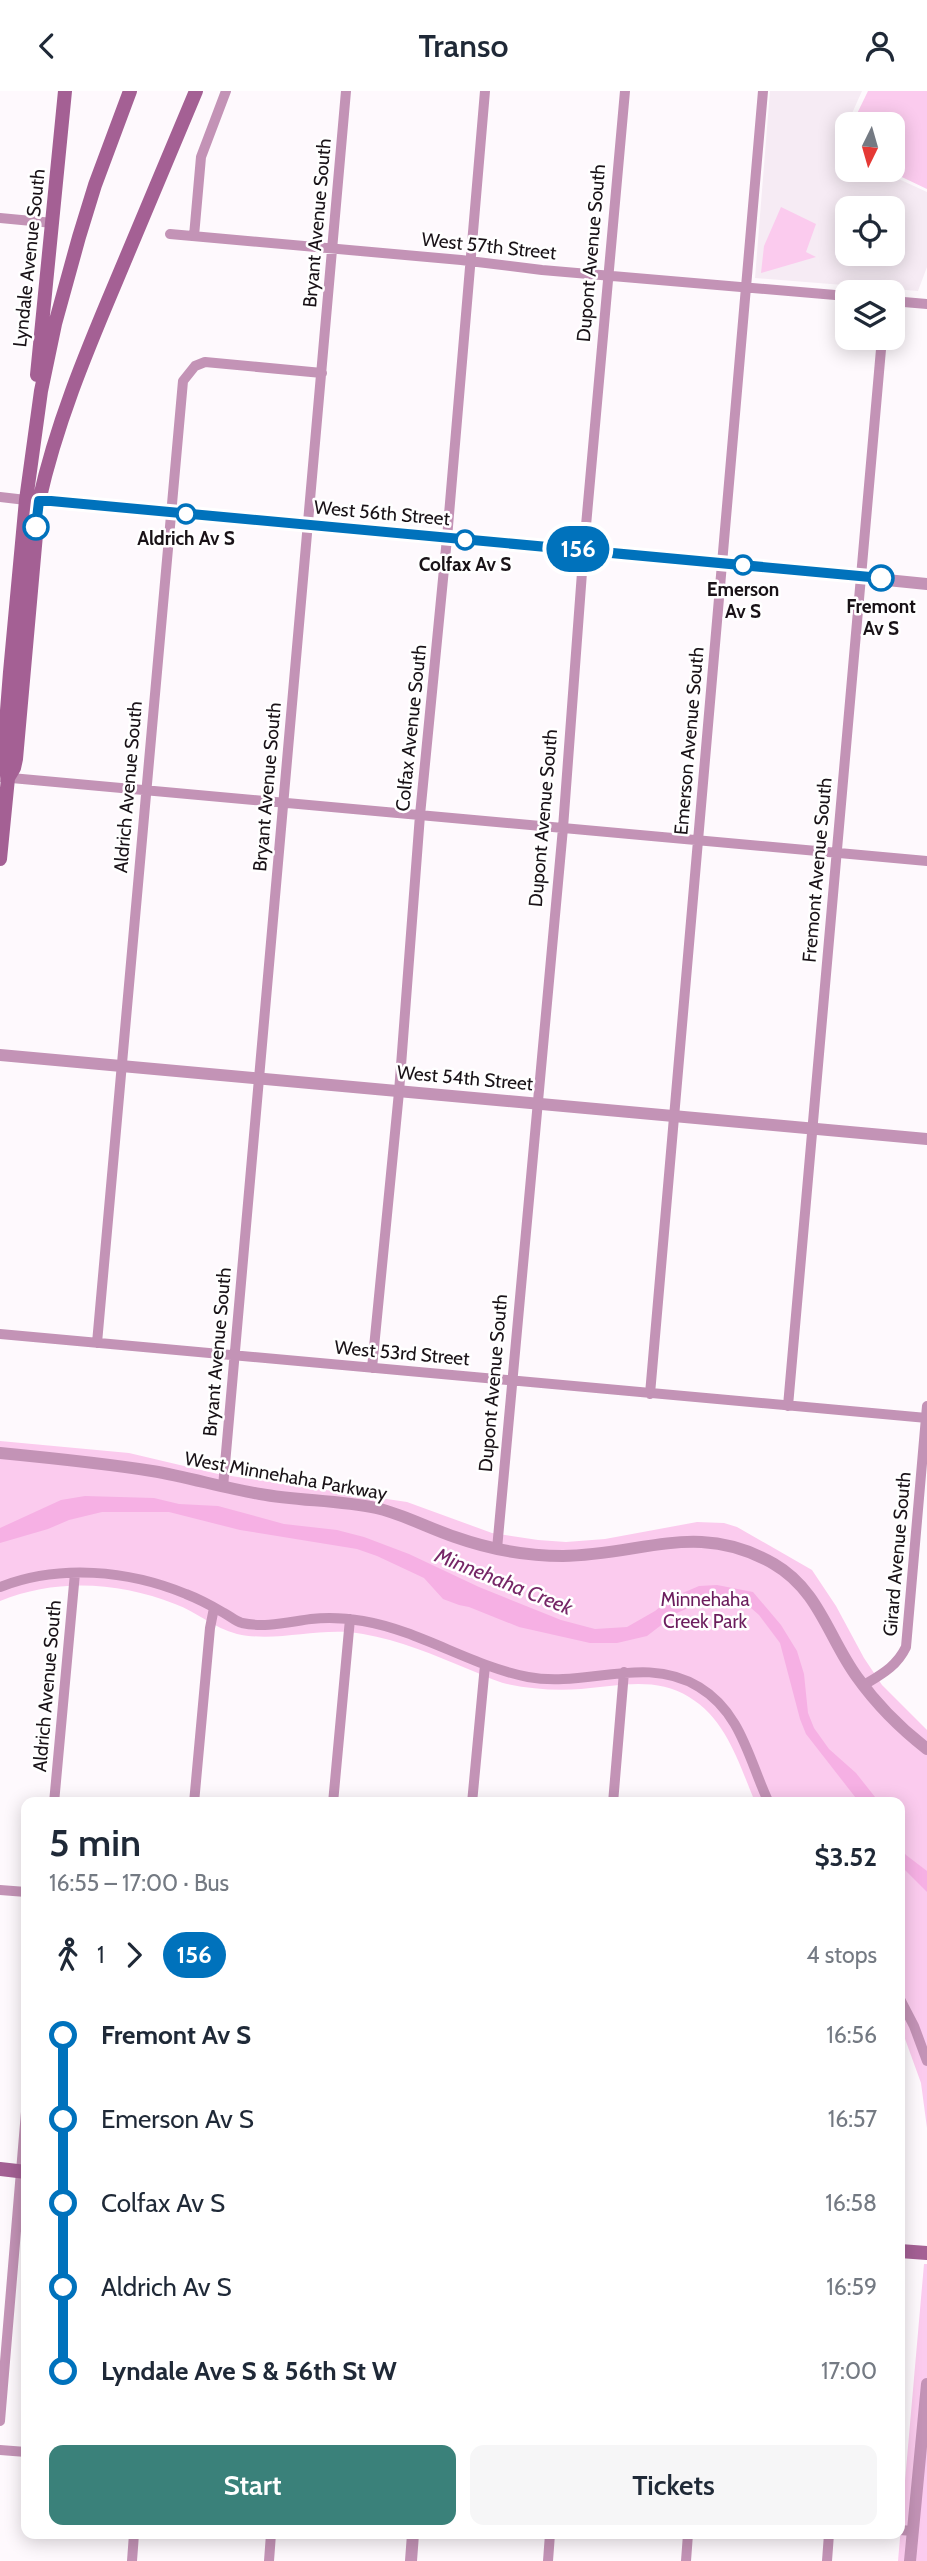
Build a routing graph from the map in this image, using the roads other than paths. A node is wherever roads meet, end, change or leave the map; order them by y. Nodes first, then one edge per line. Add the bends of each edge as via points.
1 (65, 91) edge
2 (130, 91) edge
3 (196, 91) edge
4 (226, 91) edge
5 (346, 91) edge
6 (485, 91) edge
7 (625, 91) edge
8 (763, 91) edge
9 (0, 218) edge
10 (53, 223) junction
11 (170, 234) dead end
12 (194, 236) junction
13 (332, 248) junction
14 (469, 261) junction
15 (609, 274) junction
16 (746, 287) junction
17 (835, 295) edge
18 (905, 302) edge
19 (927, 304) edge
20 (881, 350) edge
21 (321, 373) junction
22 (36, 429) junction
23 (0, 498) edge
24 (32, 500) junction
25 (170, 512) junction
26 (308, 525) junction
27 (447, 538) junction
28 (584, 550) junction
29 (722, 563) junction
30 (862, 576) junction
31 (927, 584) edge
32 (4, 777) edge
33 (145, 790) junction
34 (283, 803) junction
35 (420, 815) junction
36 (563, 828) junction
37 (698, 840) junction
38 (835, 853) junction
39 (0, 859) edge
40 (927, 860) edge
41 (0, 1055) edge
42 (122, 1067) junction
43 (260, 1079) junction
44 (399, 1092) junction
45 (538, 1104) junction
46 (676, 1117) junction
47 (813, 1128) junction
48 (927, 1139) edge
49 (0, 1334) edge
50 (97, 1343) junction
51 (234, 1355) junction
52 (372, 1368) junction
53 (513, 1381) junction
54 (650, 1394) junction
55 (788, 1406) junction
56 (927, 1406) edge
57 (927, 1418) edge
58 (0, 1453) edge
59 (223, 1487) junction
60 (497, 1549) junction
61 (75, 1573) junction
62 (0, 1587) edge
63 (214, 1608) junction
64 (350, 1619) junction
65 (485, 1665) junction
66 (624, 1672) junction
67 (864, 1685) junction
68 (927, 1749) edge
69 (55, 1797) edge
70 (195, 1797) edge
71 (334, 1797) edge
72 (473, 1797) edge
73 (614, 1797) edge
74 (767, 1797) edge
75 (0, 1889) edge
76 (21, 1891) edge
77 (905, 2009) edge
78 (927, 2061) edge
79 (0, 2169) edge
80 (21, 2171) edge
81 (21, 2202) edge
82 (905, 2251) edge
83 (927, 2253) edge
84 (927, 2384) edge
85 (0, 2420) edge
86 (0, 2450) edge
87 (21, 2452) edge
88 (905, 2531) edge
89 (913, 2532) junction
90 (134, 2539) edge
91 (271, 2539) edge
92 (413, 2539) edge
93 (550, 2539) edge
94 (688, 2539) edge
95 (829, 2539) edge
96 (132, 2561) edge
97 (269, 2561) edge
98 (411, 2561) edge
99 (548, 2561) edge
100 (686, 2561) edge
101 (827, 2561) edge
102 (910, 2561) edge

1 - 10 main road, Lyndale Avenue South
2 - 22 main road via 95,185 65,287
3 - 24 main road via 73,385
4 - 12 street via 201,157
5 - 13 street, Bryant Avenue South
6 - 14 street, Colfax Avenue South
7 - 15 street, Dupont Avenue South
8 - 16 street, Emerson Avenue South
9 - 10 street
10 - 22 main road, Lyndale Avenue South via 38,353
11 - 12 street, West 57th Street
12 - 13 street, West 57th Street
13 - 14 street, West 57th Street
13 - 21 street, Bryant Avenue South
14 - 15 street, West 57th Street
14 - 27 street, Colfax Avenue South
15 - 16 street, West 57th Street
15 - 28 street, Dupont Avenue South
16 - 17 street, West 57th Street
16 - 29 street, Emerson Avenue South
18 - 19 street
20 - 30 street, Fremont Avenue South
21 - 25 street, Aldrich Avenue South via 205,362 195,366 181,388
21 - 26 street, Bryant Avenue South
22 - 24 main road
23 - 24 street, West 56th Street
24 - 25 street, West 56th Street
24 - 32 main road via 16,759
25 - 26 street, West 56th Street
25 - 33 street, Aldrich Avenue South
26 - 27 street, West 56th Street
26 - 34 street, Bryant Avenue South
27 - 28 street, West 56th Street
27 - 35 street, Colfax Avenue South
28 - 29 street, West 56th Street
28 - 36 street, Dupont Avenue South
29 - 30 street, West 56th Street
29 - 37 street, Emerson Avenue South
30 - 31 street, West 56th Street
30 - 38 street, Fremont Avenue South
32 - 33 street
32 - 39 main road
33 - 34 street
33 - 42 street, Aldrich Avenue South
34 - 35 street
34 - 43 street, Bryant Avenue South
35 - 36 street
35 - 44 street, Colfax Avenue South
36 - 37 street
36 - 45 street, Dupont Avenue South
37 - 38 street
37 - 46 street, Emerson Avenue South
38 - 40 street
38 - 47 street, Fremont Avenue South
41 - 42 street, West 54th Street
42 - 43 street, West 54th Street
42 - 50 street, Aldrich Avenue South
43 - 44 street, West 54th Street
43 - 51 street, Bryant Avenue South
44 - 45 street, West 54th Street
44 - 52 street, Colfax Avenue South
45 - 46 street, West 54th Street
45 - 53 street, Dupont Avenue South
46 - 47 street, West 54th Street
46 - 54 street, Emerson Avenue South
47 - 48 street, West 54th Street
47 - 55 street, Fremont Avenue South
49 - 50 street, West 53rd Street
50 - 51 street, West 53rd Street
51 - 52 street, West 53rd Street
51 - 59 street, Bryant Avenue South
52 - 53 street, West 53rd Street
53 - 54 street, West 53rd Street
53 - 60 street, Dupont Avenue South
54 - 55 street, West 53rd Street
55 - 57 street, West 53rd Street
56 - 57 street, Girard Avenue South
57 - 67 street, Girard Avenue South via 906,1647 893,1667
58 - 59 street, West Minnehaha Parkway via 77,1460
59 - 60 street, West Minnehaha Parkway via 380,1509
60 - 67 street, West Minnehaha Parkway via 563,1556 693,1540 750,1552 776,1565 804,1589
61 - 62 street
61 - 63 street via 134,1578
61 - 69 street, Aldrich Avenue South
63 - 64 street via 239,1622 258,1625
63 - 70 street
64 - 65 street via 415,1635
64 - 71 street
65 - 66 street via 553,1680
65 - 72 street
66 - 73 street
66 - 74 street via 663,1672 715,1698 738,1728
67 - 68 street, West Minnehaha Parkway via 885,1713
75 - 76 street
77 - 78 street
79 - 80 main road
81 - 85 street
82 - 83 main road
84 - 89 street
86 - 87 street
88 - 89 street
89 - 102 street
90 - 96 street
91 - 97 street
92 - 98 street
93 - 99 street
94 - 100 street
95 - 101 street

